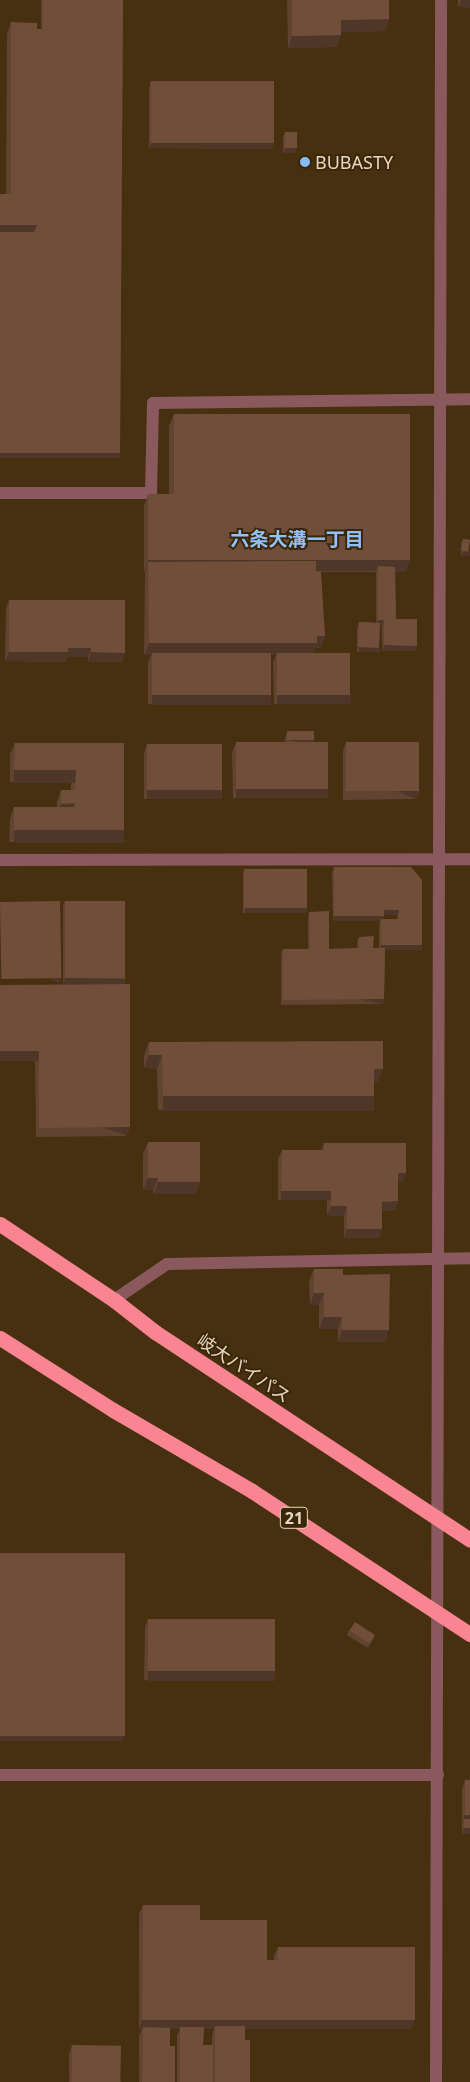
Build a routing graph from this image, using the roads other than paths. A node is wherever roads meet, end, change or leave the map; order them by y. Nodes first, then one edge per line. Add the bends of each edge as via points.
1 (441, 0) edge
2 (440, 399) junction
3 (470, 399) edge
4 (0, 493) edge
5 (439, 859) junction
6 (470, 859) edge
7 (0, 860) edge
8 (0, 1224) edge
9 (438, 1258) junction
10 (470, 1258) edge
11 (114, 1300) junction
12 (0, 1338) edge
13 (470, 1540) edge
14 (470, 1634) edge
15 (0, 1775) edge
16 (438, 1775) junction
17 (436, 2082) edge

1 - 2 street
2 - 3 street
2 - 4 street via 153,403 151,493
2 - 5 street
5 - 6 street
5 - 7 street
5 - 9 street
8 - 11 highway, 岐大バイパス
9 - 10 street
9 - 11 street via 167,1264
9 - 16 street
11 - 13 highway, 岐大バイパス via 155,1332
12 - 14 highway, 21 via 113,1410 252,1491
15 - 16 street
16 - 17 street

